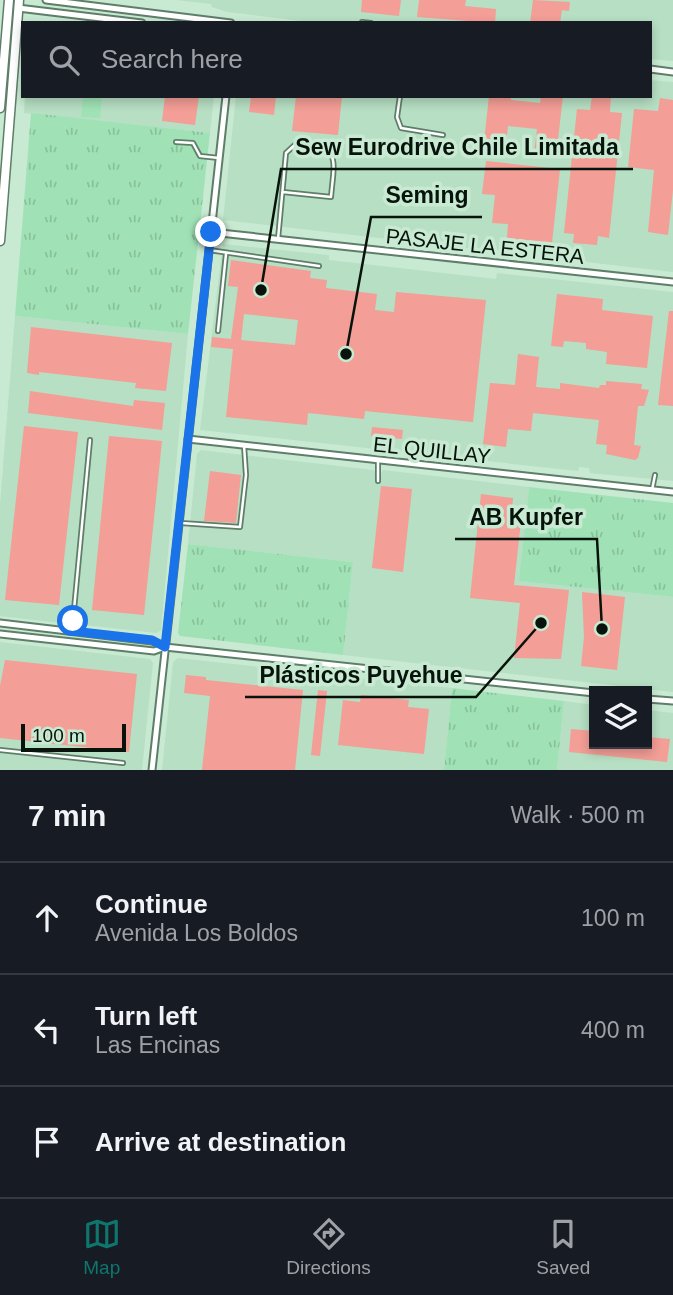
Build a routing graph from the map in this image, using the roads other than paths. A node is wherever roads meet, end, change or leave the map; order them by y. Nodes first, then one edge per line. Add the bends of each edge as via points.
1 (46, 0) edge
2 (8, 4) edge
3 (19, 4) edge
4 (69, 15) junction
5 (68, 21) edge
6 (124, 21) edge
7 (215, 21) edge
8 (652, 69) edge
9 (673, 72) edge
10 (226, 98) edge
11 (400, 98) edge
12 (0, 108) edge
13 (443, 135) dead end
14 (176, 142) dead end
15 (219, 158) junction
16 (283, 192) junction
17 (211, 232) junction
18 (278, 239) junction
19 (0, 242) edge
20 (209, 250) junction
21 (226, 253) junction
22 (319, 266) dead end
23 (673, 282) edge
24 (218, 331) dead end
25 (188, 439) junction
26 (90, 440) dead end
27 (244, 445) junction
28 (378, 460) junction
29 (655, 475) dead end
30 (377, 481) dead end
31 (652, 490) junction
32 (673, 492) edge
33 (179, 522) junction
34 (0, 623) edge
35 (72, 631) junction
36 (0, 634) edge
37 (165, 647) junction
38 (589, 692) edge
39 (652, 699) edge
40 (673, 701) edge
41 (1, 750) edge
42 (0, 757) edge
43 (123, 763) dead end
44 (152, 770) edge

1 - 7 street
2 - 3 street
2 - 12 main road
3 - 4 street
3 - 19 main road
4 - 5 lane
4 - 6 street
8 - 9 street
10 - 15 street
11 - 13 lane via 397,117 401,128
14 - 15 lane via 193,143 200,156
15 - 17 street
16 - 16 lane via 290,147 299,141 329,148 334,160 331,197
16 - 18 lane
17 - 18 street, PASAJE LA ESTERA
17 - 20 street
18 - 23 street, PASAJE LA ESTERA
20 - 21 lane
20 - 25 street
21 - 22 lane
21 - 24 lane
25 - 27 street, EL QUILLAY
25 - 33 street
26 - 35 lane
27 - 28 street, EL QUILLAY
27 - 33 lane via 240,527
28 - 30 lane
28 - 31 street, EL QUILLAY
29 - 31 lane
31 - 32 street, EL QUILLAY
33 - 37 street
34 - 35 street
35 - 37 street via 152,640
36 - 37 street via 150,650
37 - 38 street
37 - 44 street
39 - 40 street
41 - 42 lane
41 - 43 lane

